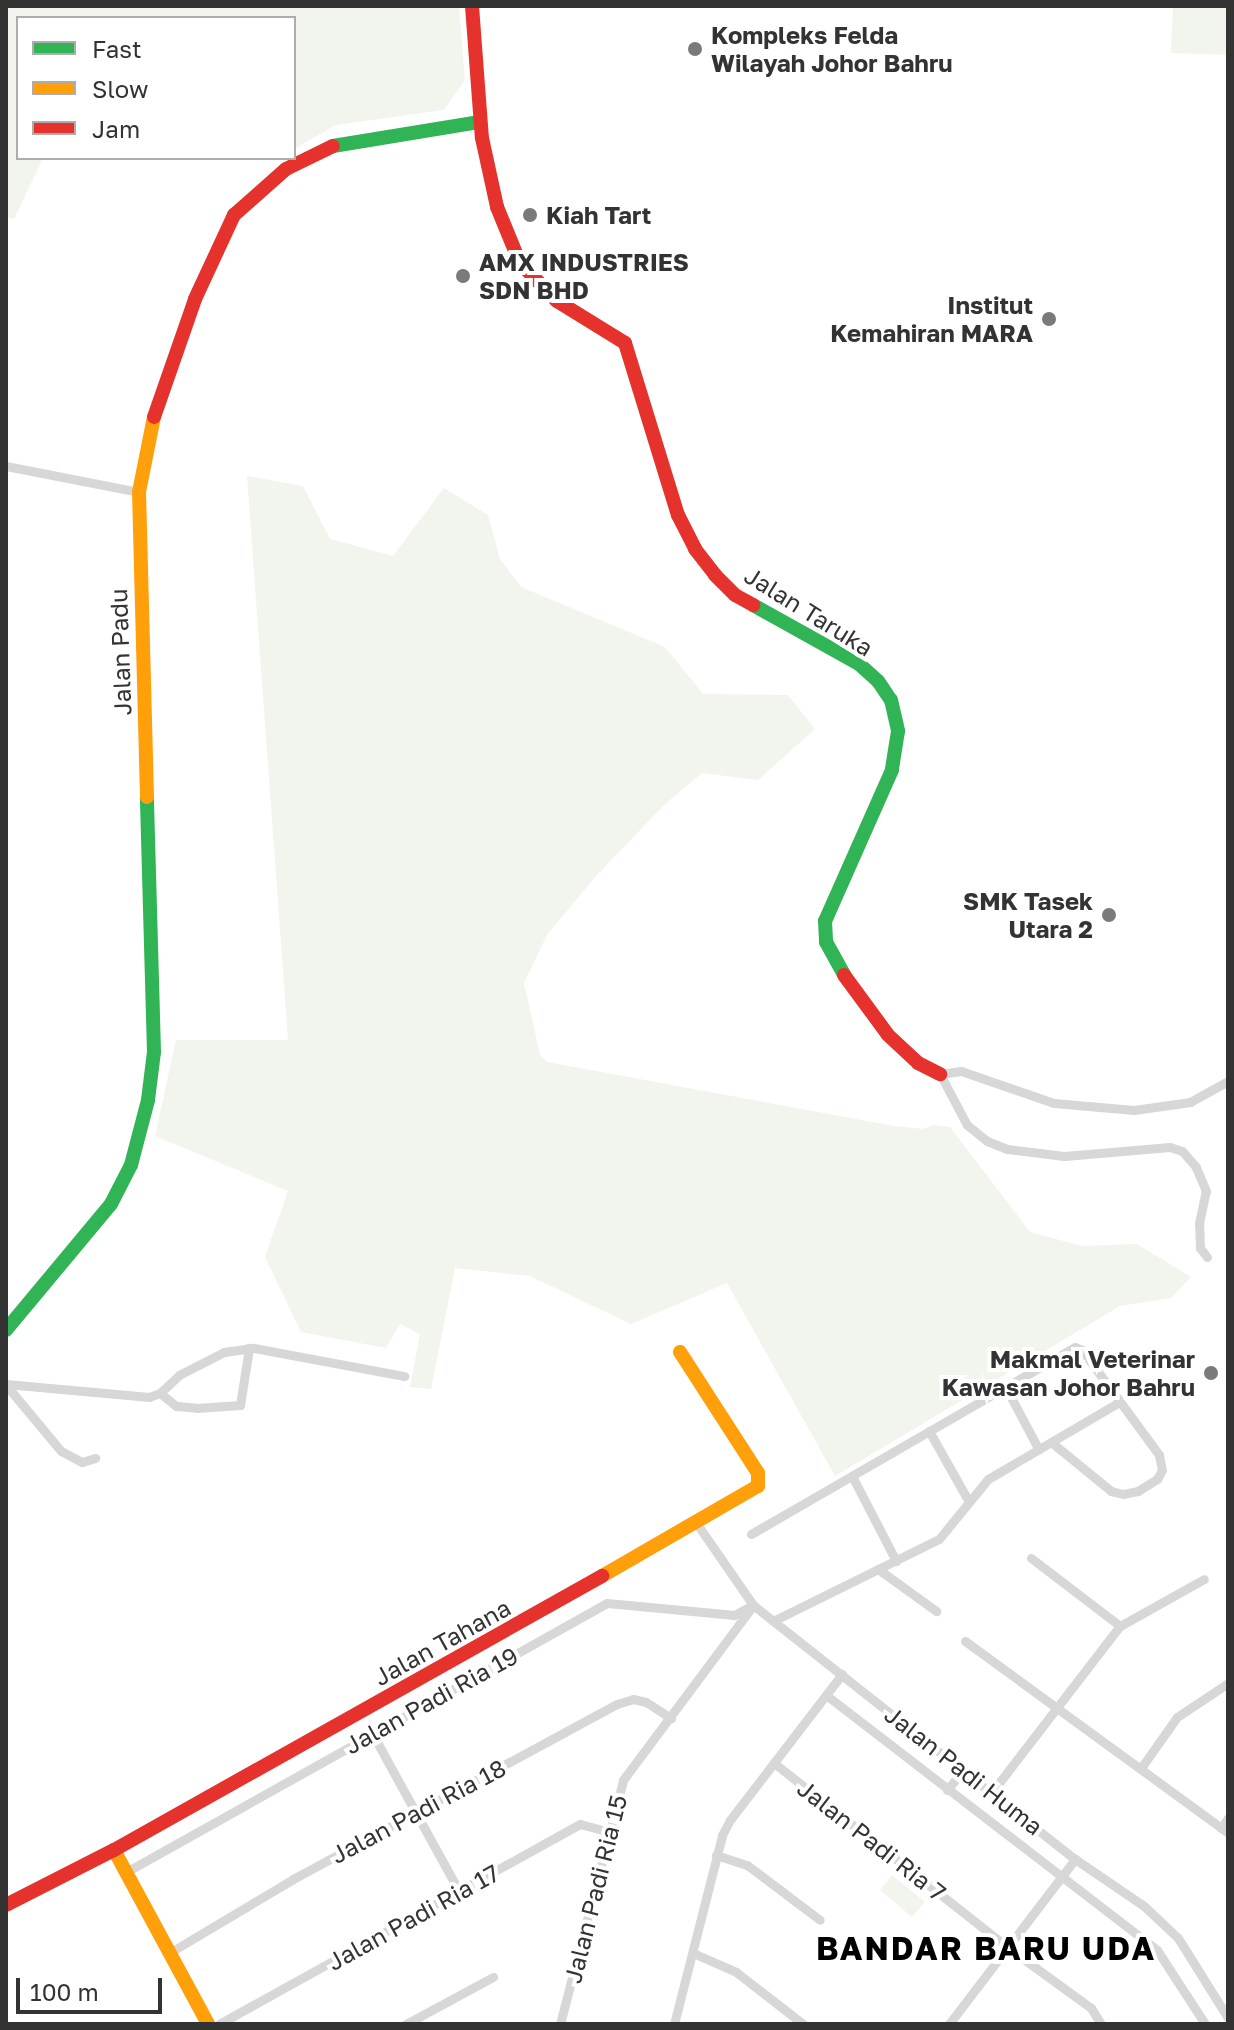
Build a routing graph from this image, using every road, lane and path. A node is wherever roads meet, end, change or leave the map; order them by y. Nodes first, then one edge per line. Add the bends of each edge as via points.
1 (472, 6) edge
2 (480, 122) junction
3 (6, 466) edge
4 (139, 492) junction
5 (940, 1074) junction
6 (1228, 1081) edge
7 (1207, 1257) dead end
8 (9, 1327) edge
9 (249, 1348) junction
10 (680, 1352) dead end
11 (404, 1376) dead end
12 (6, 1385) edge
13 (1005, 1386) junction
14 (160, 1393) junction
15 (1119, 1402) junction
16 (929, 1431) junction
17 (1051, 1442) junction
18 (1039, 1450) junction
19 (95, 1458) dead end
20 (852, 1476) junction
21 (969, 1502) junction
22 (697, 1524) junction
23 (751, 1534) dead end
24 (1031, 1558) dead end
25 (896, 1561) junction
26 (878, 1569) junction
27 (1204, 1579) dead end
28 (753, 1605) junction
29 (936, 1611) dead end
30 (773, 1621) junction
31 (1120, 1626) junction
32 (965, 1641) dead end
33 (842, 1674) junction
34 (1228, 1683) edge
35 (826, 1695) junction
36 (1055, 1710) junction
37 (671, 1718) junction
38 (372, 1733) junction
39 (774, 1763) junction
40 (1141, 1768) junction
41 (964, 1769) junction
42 (947, 1790) junction
43 (992, 1792) junction
44 (416, 1813) junction
45 (1228, 1818) edge
46 (1224, 1831) edge
47 (609, 1832) junction
48 (114, 1850) junction
49 (716, 1855) junction
50 (1075, 1859) junction
51 (126, 1872) junction
52 (1061, 1877) junction
53 (460, 1893) junction
54 (6, 1905) edge
55 (820, 1920) dead end
56 (1007, 1947) junction
57 (169, 1953) junction
58 (693, 1953) junction
59 (493, 1977) dead end
60 (1228, 2018) edge
61 (951, 2023) edge
62 (208, 2024) edge
63 (219, 2024) edge
64 (406, 2024) edge
65 (560, 2024) edge
66 (674, 2024) edge
67 (803, 2024) edge
68 (1101, 2024) edge
69 (1205, 2024) edge

1 - 2 street, Jalan Taruka
2 - 4 street, Jalan Padu via 336,145 275,177 234,215 158,398
2 - 5 street, Jalan Taruka via 497,207 523,268 557,301 625,343 670,493 695,549 735,595 859,664 891,700 898,731 892,770 825,921 826,942 834,962 888,1035 918,1063
3 - 4 street
4 - 8 street, Jalan Padu via 153,969 154,1052 148,1100 121,1187 72,1255
5 - 6 street via 961,1071 1054,1103 1134,1110 1190,1102
5 - 7 street via 967,1125 1007,1149 1064,1156 1140,1148 1182,1151 1206,1191 1199,1223 1200,1248
9 - 11 street
9 - 14 street via 197,1364
9 - 14 street via 240,1405 176,1406
10 - 22 street, Jalan Tahana via 760,1481
12 - 14 street via 136,1397
12 - 19 street via 61,1451 82,1462
13 - 15 street via 1078,1347
13 - 16 street
13 - 18 street
15 - 17 street
15 - 17 street via 1159,1455 1162,1470 1157,1479 1138,1491 1111,1491
16 - 20 street
16 - 21 street
17 - 18 street
18 - 21 street via 988,1479
20 - 23 street
20 - 25 street
21 - 25 street via 939,1539
22 - 28 street, Jalan Padi Huma
22 - 48 street, Jalan Tahana
24 - 31 street
25 - 26 street
26 - 29 street
26 - 30 street
27 - 31 street
28 - 30 street, Jalan Padi Huma
28 - 37 street, Jalan Padi Ria 15
28 - 38 street, Jalan Padi Ria 19 via 734,1615 607,1603
30 - 33 street, Jalan Padi Huma
31 - 36 street
32 - 36 street
33 - 35 street
33 - 41 street, Jalan Padi Huma
34 - 40 street via 1177,1717
35 - 39 street
35 - 42 street, Jalan Padi Huma
36 - 40 street
36 - 43 street
37 - 44 street, Jalan Padi Ria 18 via 646,1702 625,1700
37 - 47 street, Jalan Padi Ria 15 via 623,1780
38 - 44 street
38 - 51 street, Jalan Padi Ria 19
39 - 49 street via 730,1820
39 - 56 street, Jalan Padi Ria 7
40 - 46 street
41 - 42 street
41 - 43 street, Jalan Padi Huma
42 - 52 street, Jalan Padi Huma
43 - 50 street, Jalan Padi Huma
44 - 53 street
44 - 57 street, Jalan Padi Ria 18
45 - 46 street
47 - 53 street, Jalan Padi Ria 17 via 580,1824
47 - 65 street, Jalan Padi Ria 15
48 - 51 street
48 - 54 street, Jalan Tahana
49 - 55 street via 747,1865
49 - 58 street
50 - 52 street
50 - 60 street, Jalan Padi Huma via 1144,1906 1178,1938
51 - 57 street
52 - 56 street
52 - 69 street, Jalan Padi Huma via 1157,1950
53 - 63 street, Jalan Padi Ria 17
56 - 61 street
56 - 68 street, Jalan Padi Ria 7 via 1091,2008
57 - 62 street
58 - 66 street
58 - 67 street via 736,1972
59 - 64 street

